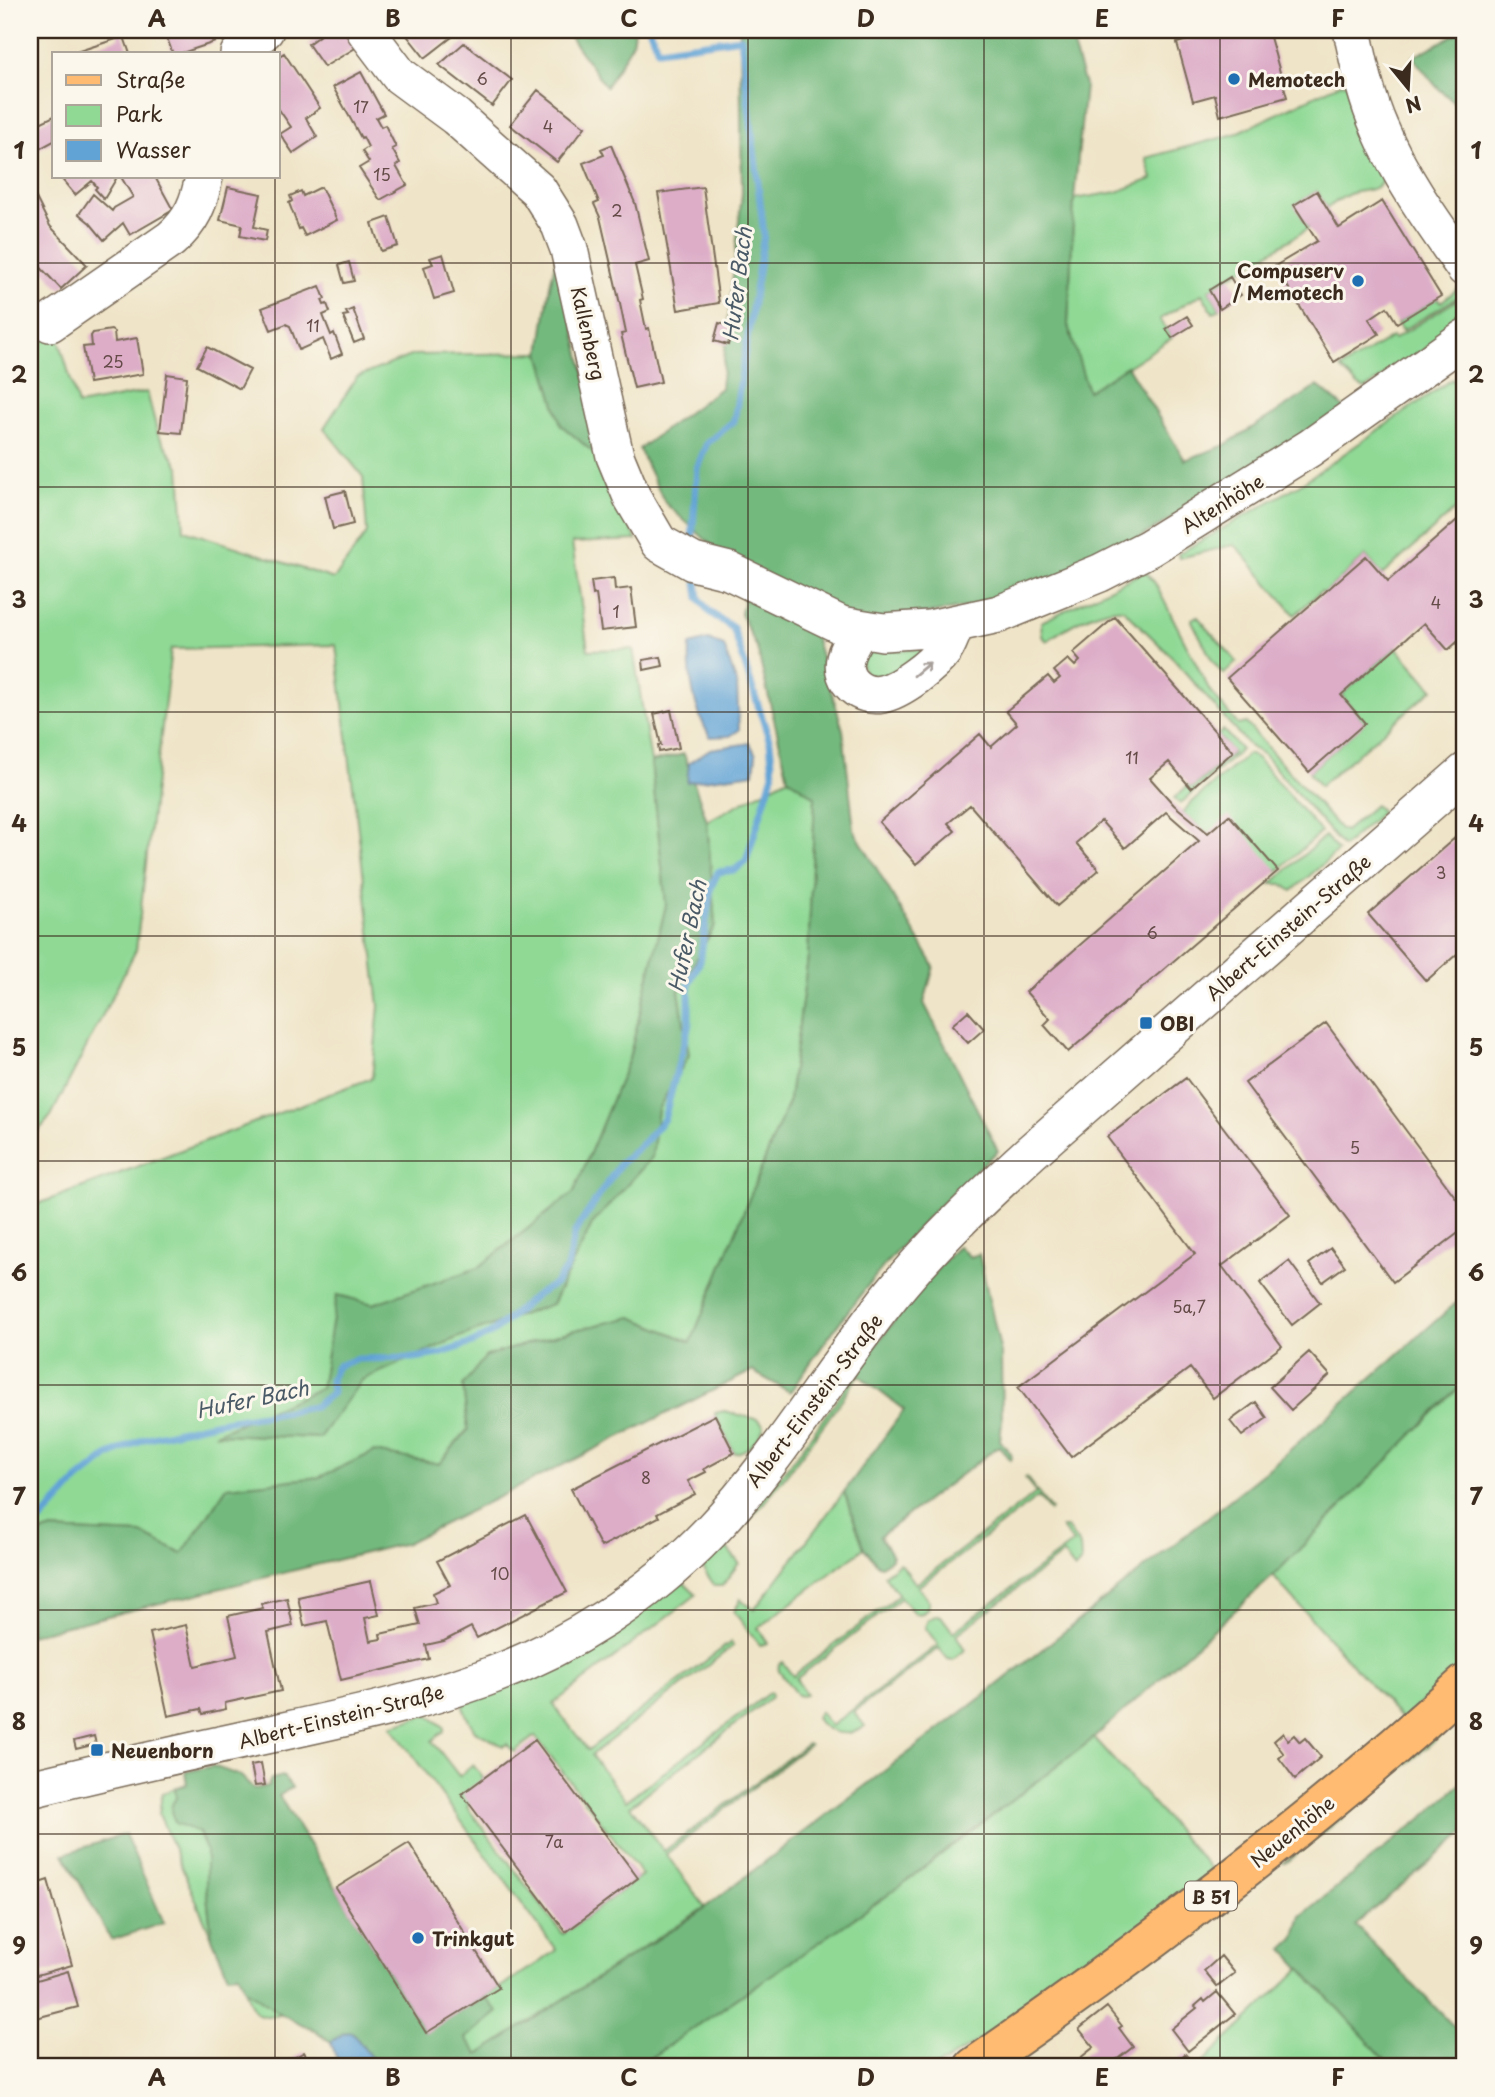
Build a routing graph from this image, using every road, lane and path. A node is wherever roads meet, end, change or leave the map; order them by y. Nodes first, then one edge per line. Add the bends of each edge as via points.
1 (265, 30) edge
2 (365, 30) edge
3 (1352, 30) edge
4 (241, 52) edge
5 (204, 178) edge
6 (1465, 268) edge
7 (50, 323) dead end
8 (1465, 338) edge
9 (811, 611) joint
10 (955, 625) junction
11 (860, 629) junction
12 (1465, 772) edge
13 (1465, 1684) edge
14 (30, 1789) edge
15 (974, 2067) edge

1 - 4 street
2 - 9 street, Kallenberg via 399,75 456,117 538,190 560,225 615,456 659,543
3 - 6 street via 1380,130 1404,176
5 - 7 street via 200,201 183,230
8 - 10 street, Altenhöhe via 1310,448 1149,548 1049,595
9 - 11 street, Altenhöhe
10 - 11 street, Altenhöhe via 905,632
11 -> 10 street via 845,658 846,674 857,690 873,695 898,687 922,670 943,651
12 - 14 street, Albert-Einstein-Straße via 968,1211 890,1297 726,1515 673,1567 630,1600 543,1652 441,1692
13 - 15 main road, Neuenhöhe / B 51 via 1202,1903

